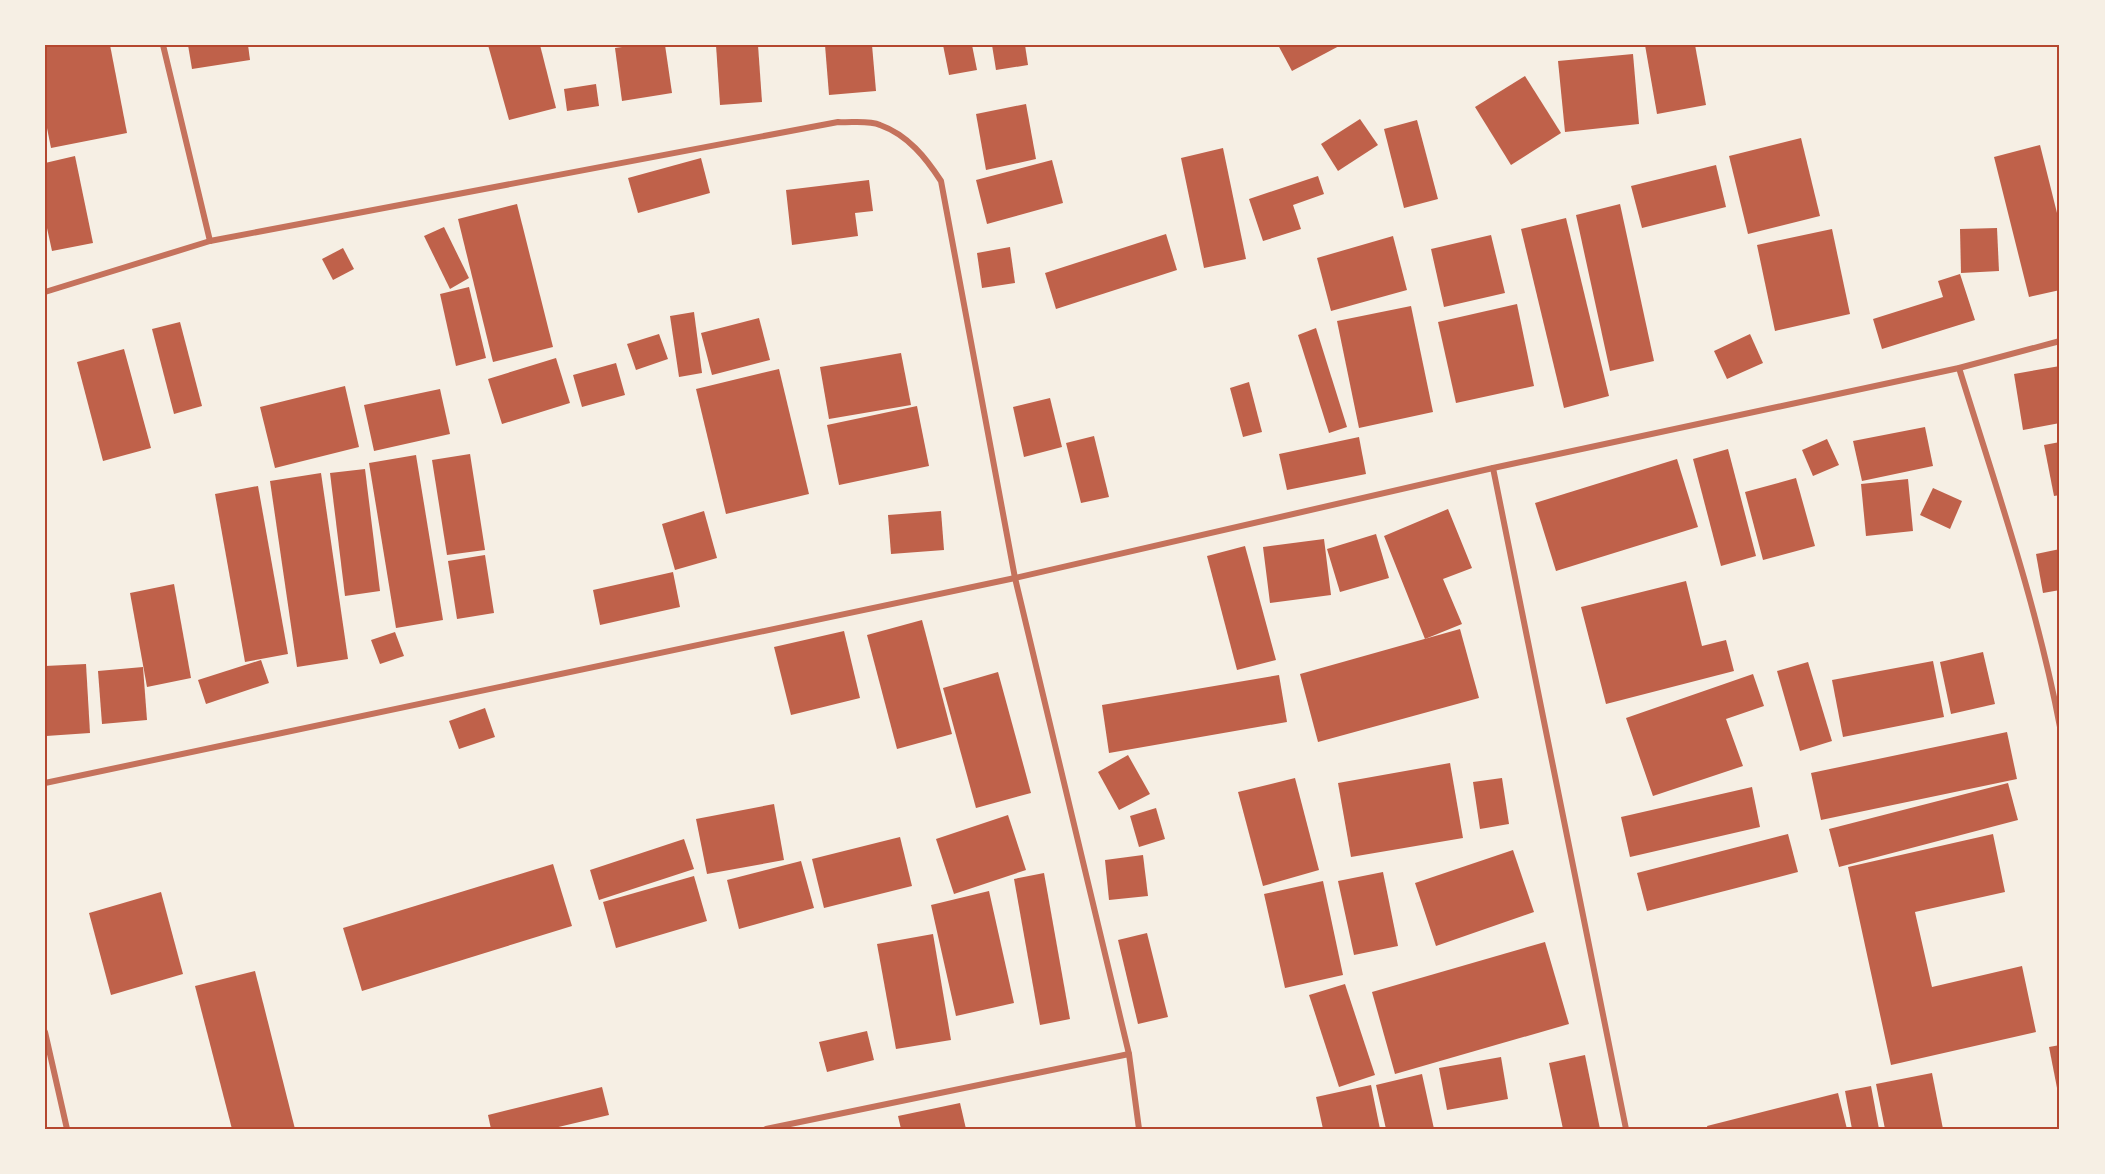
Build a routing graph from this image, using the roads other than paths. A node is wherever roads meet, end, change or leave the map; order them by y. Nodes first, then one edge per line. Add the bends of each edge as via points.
1 (163, 45) edge
2 (210, 241) junction
3 (45, 292) edge
4 (2060, 341) edge
5 (1959, 368) junction
6 (1493, 468) junction
7 (1016, 578) junction
8 (2060, 727) edge
9 (45, 783) edge
10 (45, 1032) edge
11 (1129, 1054) junction
12 (67, 1129) edge
13 (766, 1129) edge
14 (1139, 1129) edge
15 (1626, 1129) edge

1 - 2 street
2 - 3 street
2 - 7 street via 838,122 879,124 925,156 941,181
4 - 5 street
5 - 6 street
5 - 8 street via 2012,535
6 - 7 street
6 - 15 street
7 - 9 street
7 - 11 street
10 - 12 street
11 - 13 street
11 - 14 street

